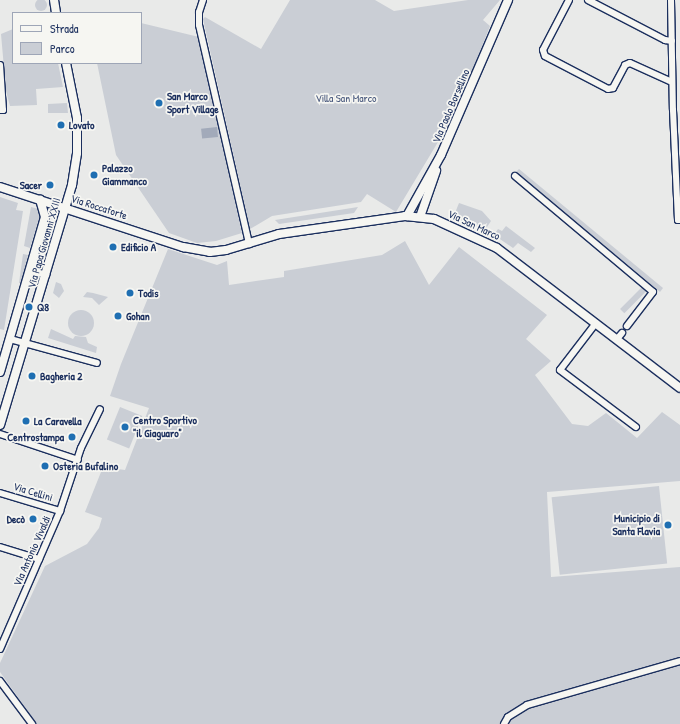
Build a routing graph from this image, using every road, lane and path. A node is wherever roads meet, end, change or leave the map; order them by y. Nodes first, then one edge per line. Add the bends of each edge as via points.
1 (54, 0) edge
2 (203, 0) edge
3 (508, 0) edge
4 (569, 0) edge
5 (588, 0) edge
6 (671, 0) edge
7 (56, 12) edge
8 (672, 41) junction
9 (66, 64) edge
10 (0, 65) edge
11 (672, 82) junction
12 (0, 110) edge
13 (678, 150) edge
14 (441, 155) junction
15 (515, 176) dead end
16 (0, 187) edge
17 (40, 200) junction
18 (62, 207) junction
19 (407, 216) junction
20 (420, 217) junction
21 (680, 220) edge
22 (43, 222) junction
23 (168, 242) joint
24 (248, 244) junction
25 (29, 270) junction
26 (46, 275) junction
27 (596, 323) junction
28 (627, 326) dead end
29 (10, 340) junction
30 (24, 344) junction
31 (2, 362) edge
32 (97, 363) dead end
33 (0, 372) edge
34 (680, 388) edge
35 (100, 409) dead end
36 (0, 425) edge
37 (636, 427) dead end
38 (0, 434) edge
39 (78, 460) junction
40 (0, 492) edge
41 (60, 511) junction
42 (0, 547) edge
43 (39, 559) junction
44 (0, 649) edge
45 (680, 661) edge
46 (0, 681) edge
47 (32, 724) edge
48 (504, 724) edge

1 - 7 street
2 - 24 street via 199,12 199,25
3 - 14 street, Via Paolo Borsellino
4 - 11 street via 543,50 545,56 608,89 613,88 625,65 630,63
5 - 8 street via 665,40
6 - 8 street
8 - 11 street
9 - 18 street, Via Papa Giovanni XXIII via 77,118 77,153
10 - 12 street via 3,110
11 - 13 street
13 - 21 street
14 - 19 street, Via Paolo Borsellino
14 - 20 street
15 - 28 street via 653,292
16 - 17 street, Via Roccaforte
17 - 18 street, Via Roccaforte
17 - 22 street, Via Papa Giovanni XXIII via 45,211
18 - 22 street
18 - 23 street, Via Roccaforte
18 - 26 street, Via Papa Giovanni XXIII
19 - 20 street, Via San Marco
19 - 24 street, Via San Marco via 276,235
20 - 27 street, Via San Marco via 455,227 497,248
22 - 25 street, Via Papa Giovanni XXIII
23 - 24 street, Via San Marco via 210,252
25 - 26 street
25 - 29 street, Via Papa Giovanni XXIII
26 - 30 street, Via Papa Giovanni XXIII
27 - 34 street, Via San Marco via 619,336
27 - 37 street via 560,370
29 - 30 street
29 - 31 street, Via Papa Giovanni XXIII
30 - 32 street
30 - 36 street, Via Papa Giovanni XXIII
31 - 33 street, Via Papa Giovanni XXIII
35 - 39 street, Via Antonio Vivaldi
38 - 39 street
39 - 41 street, Via Antonio Vivaldi
40 - 41 street, Via Cellini
41 - 43 street, Via Antonio Vivaldi
42 - 43 street
43 - 44 street, Via Antonio Vivaldi
45 - 48 street via 527,705 508,717
46 - 47 street

